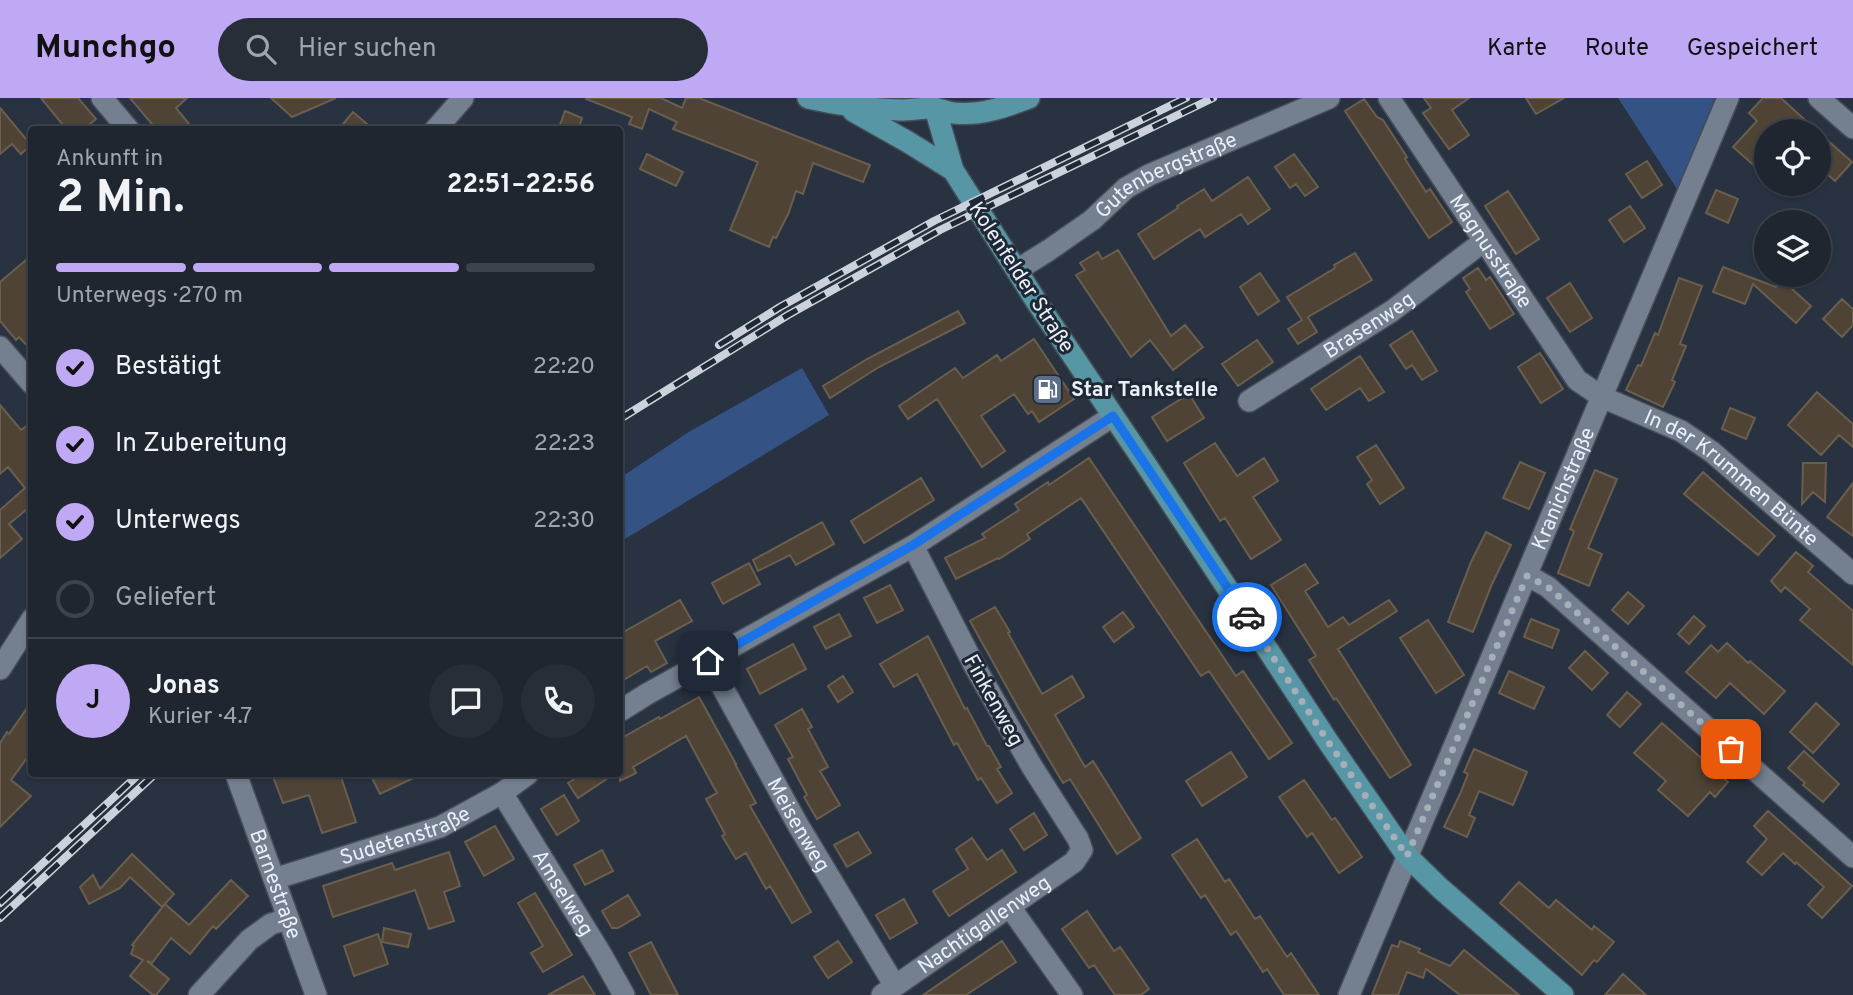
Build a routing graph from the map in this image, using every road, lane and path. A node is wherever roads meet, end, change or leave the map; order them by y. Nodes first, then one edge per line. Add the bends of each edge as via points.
1 (102, 98) edge
2 (808, 98) edge
3 (1029, 98) edge
4 (1329, 98) edge
5 (1390, 98) edge
6 (1728, 98) edge
7 (1819, 98) edge
8 (944, 103) edge
9 (845, 106) junction
10 (126, 126) edge
11 (1853, 128) edge
12 (953, 170) junction
13 (1484, 241) junction
14 (1017, 270) junction
15 (0, 347) edge
16 (28, 379) edge
17 (1602, 397) junction
18 (1249, 401) dead end
19 (1113, 416) junction
20 (913, 545) junction
21 (1853, 574) edge
22 (1527, 576) junction
23 (28, 625) edge
24 (708, 661) junction
25 (0, 670) edge
26 (623, 709) edge
27 (237, 777) edge
28 (524, 777) edge
29 (502, 793) junction
30 (1082, 850) joint
31 (1407, 856) junction
32 (1853, 857) edge
33 (274, 879) junction
34 (1010, 907) junction
35 (288, 919) junction
36 (888, 990) edge
37 (199, 995) edge
38 (316, 995) edge
39 (624, 995) edge
40 (1072, 995) edge
41 (1349, 995) edge
42 (1563, 995) edge

1 - 10 street
2 - 9 main road
3 - 8 main road via 972,113 954,113
4 - 14 street, Gutenbergstraße via 1149,175
5 - 13 street, Magnusstraße
6 - 17 street, Kranichstraße
7 - 11 street
8 - 9 main road via 902,110
8 - 12 main road, Kolenfelder Straße
9 - 12 main road
12 - 14 main road, Kolenfelder Straße
13 - 17 street, Magnusstraße via 1577,380
13 - 18 street, Brasenweg via 1392,311
14 - 19 main road, Kolenfelder Straße
15 - 16 street
17 - 21 street, In der Krummen Bünte via 1681,431 1712,452
17 - 22 street, Kranichstraße
19 - 20 street
19 - 31 main road, Kolenfelder Straße
20 - 24 street
20 - 30 street, Finkenweg via 974,665
22 - 31 street, Kranichstraße
22 - 32 street via 1548,587
23 - 25 street
24 - 26 street
24 - 36 street, Meisenweg
27 - 33 street, Barnestraße
28 - 29 street, Sudetenstraße
29 - 33 street, Sudetenstraße via 440,827
29 - 39 street, Amselweg
30 - 34 street, Nachtigallenweg via 1074,862
31 - 41 street, Kranichstraße
31 - 42 main road, Kolenfelder Straße
33 - 35 street, Barnestraße
34 - 36 street, Nachtigallenweg
34 - 40 street
35 - 37 street via 271,924 250,940
35 - 38 street, Barnestraße

